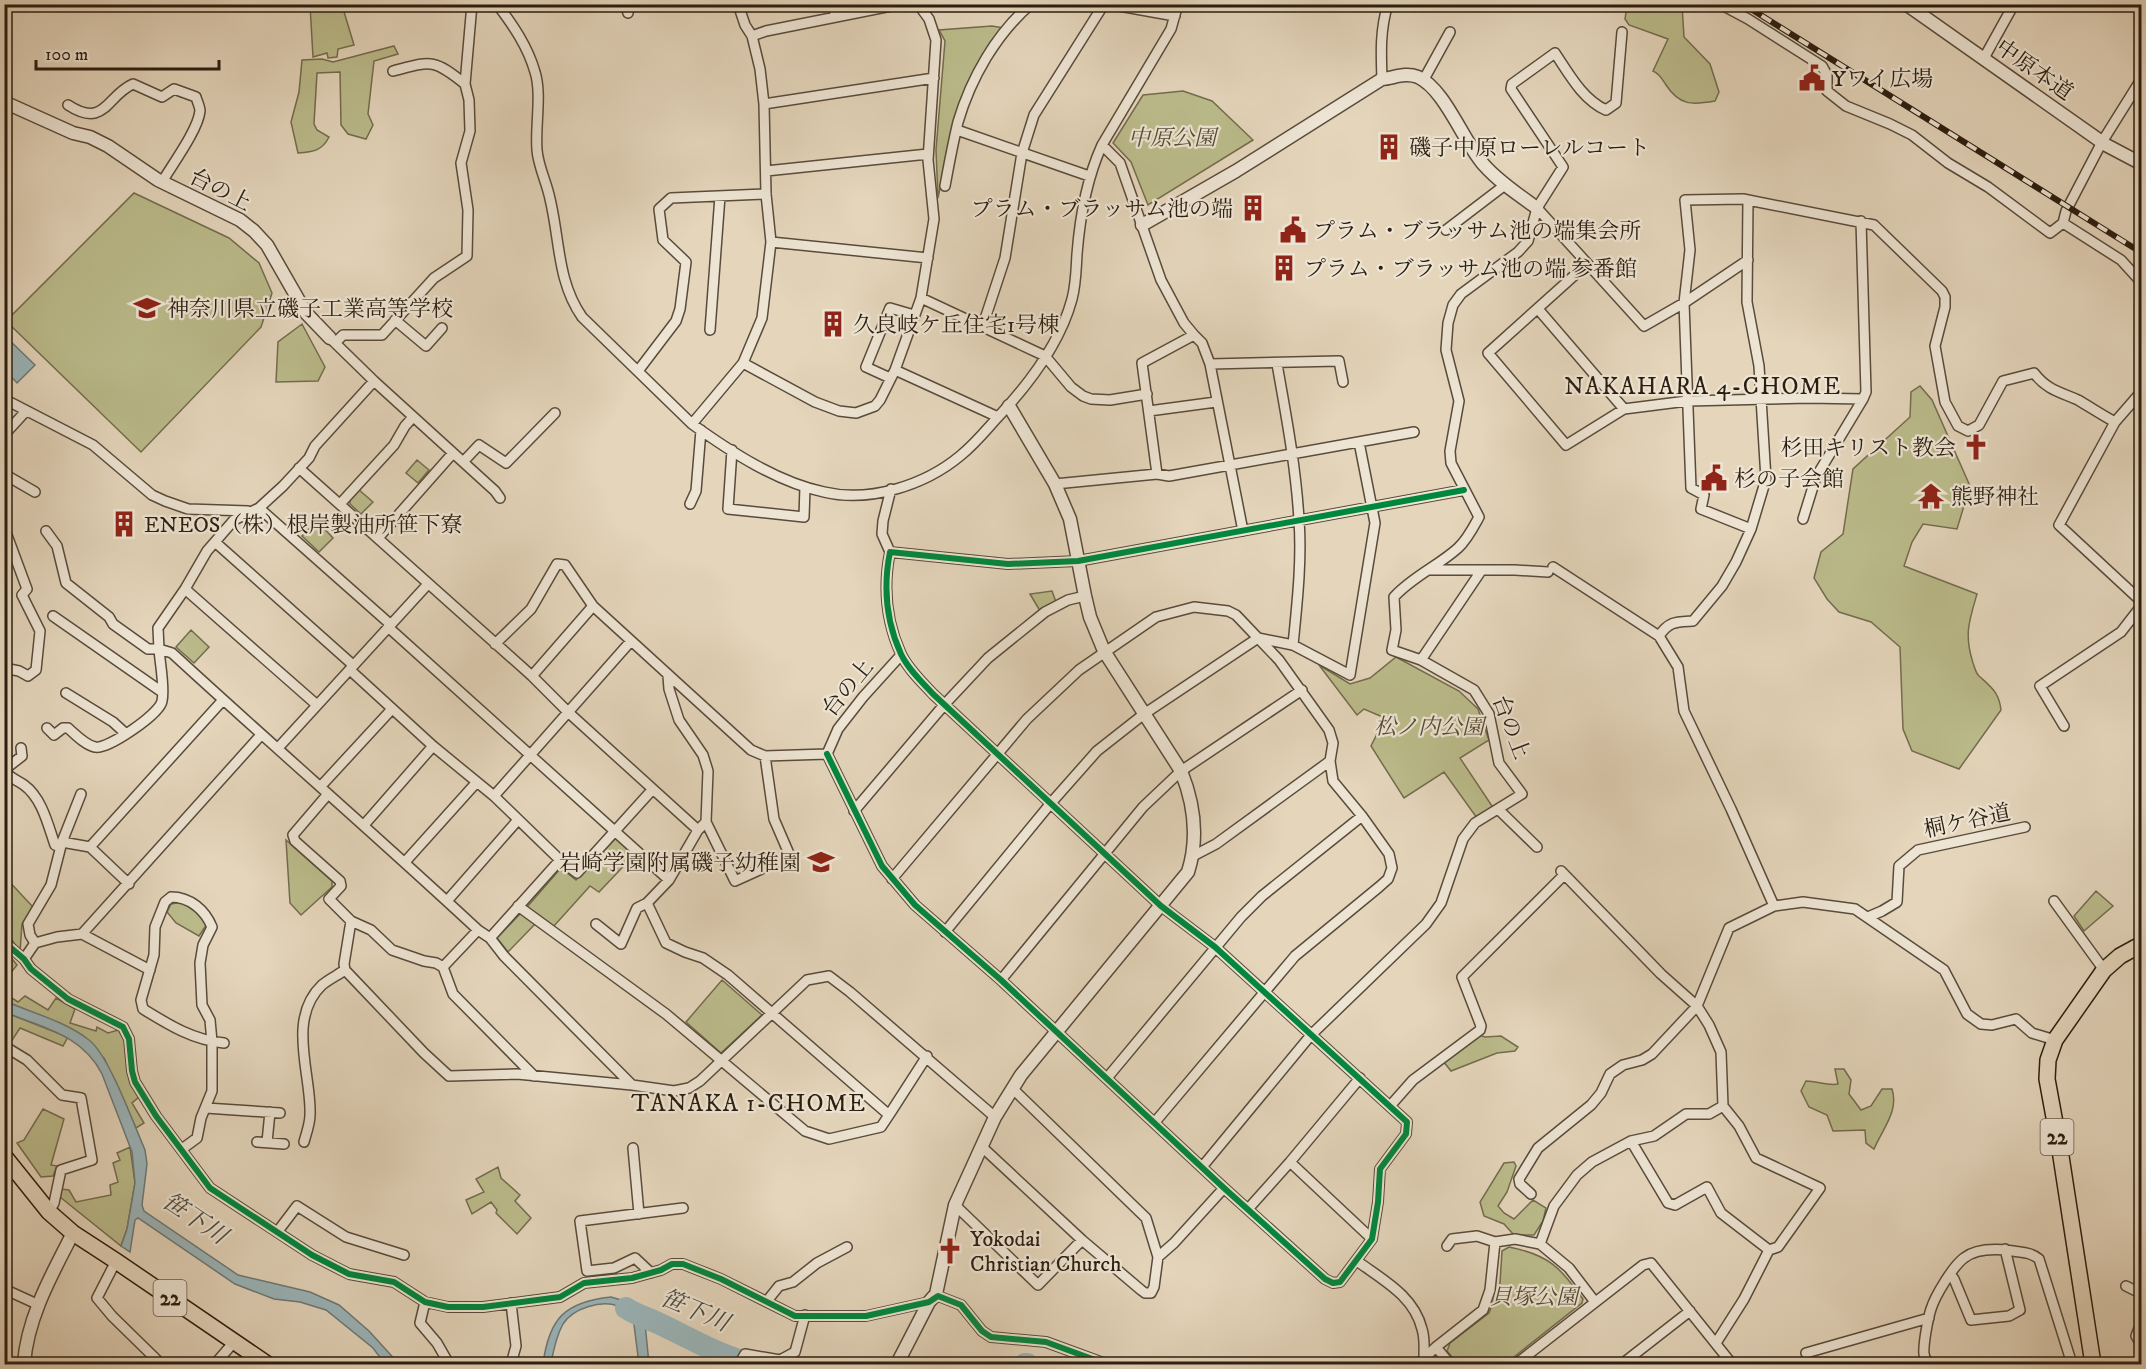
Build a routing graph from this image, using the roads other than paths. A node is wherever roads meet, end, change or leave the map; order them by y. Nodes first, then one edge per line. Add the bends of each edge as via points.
1 (472, 4) edge
2 (497, 4) edge
3 (738, 4) edge
4 (832, 4) edge
5 (901, 4) edge
6 (918, 4) edge
7 (1031, 4) edge
8 (1106, 4) edge
9 (1178, 4) edge
10 (1388, 4) edge
11 (1720, 4) edge
12 (1906, 4) edge
13 (2014, 4) edge
14 (1175, 16) junction
15 (836, 17) junction
16 (1450, 32) dead end
17 (1622, 32) dead end
18 (752, 36) junction
19 (1984, 58) junction
20 (393, 71) dead end
21 (934, 78) junction
22 (2142, 78) edge
23 (1382, 79) junction
24 (1423, 81) junction
25 (465, 84) junction
26 (4, 102) edge
27 (764, 104) junction
28 (68, 105) dead end
29 (957, 130) junction
30 (2102, 142) junction
31 (1102, 145) junction
32 (1022, 153) junction
33 (928, 154) junction
34 (2142, 164) edge
35 (766, 171) junction
36 (1089, 176) junction
37 (162, 182) junction
38 (1505, 185) junction
39 (945, 186) dead end
40 (766, 194) junction
41 (720, 196) junction
42 (1748, 200) junction
43 (1537, 208) junction
44 (1861, 221) junction
45 (2063, 224) junction
46 (1142, 225) junction
47 (1446, 230) dead end
48 (771, 242) junction
49 (928, 258) junction
50 (1748, 260) junction
51 (1587, 264) junction
52 (2142, 283) edge
53 (921, 298) junction
54 (1684, 303) junction
55 (1538, 309) junction
56 (914, 315) junction
57 (395, 320) junction
58 (983, 326) junction
59 (442, 328) dead end
60 (710, 330) dead end
61 (1194, 335) junction
62 (332, 340) junction
63 (1045, 356) junction
64 (743, 363) junction
65 (1210, 364) junction
66 (1277, 364) junction
67 (638, 371) junction
68 (893, 374) junction
69 (374, 381) junction
70 (1343, 382) dead end
71 (2142, 391) edge
72 (1147, 394) junction
73 (4, 399) edge
74 (1863, 399) junction
75 (1762, 400) junction
76 (1687, 401) junction
77 (1216, 402) junction
78 (1009, 406) junction
79 (1624, 409) junction
80 (26, 411) junction
81 (1149, 411) junction
82 (555, 413) dead end
83 (413, 417) junction
84 (998, 417) junction
85 (2115, 422) junction
86 (692, 424) junction
87 (701, 430) junction
88 (1414, 432) dead end
89 (4, 435) edge
90 (1359, 442) junction
91 (1459, 443) dead end
92 (732, 450) junction
93 (1450, 451) junction
94 (453, 453) junction
95 (1292, 455) junction
96 (463, 462) junction
97 (1230, 466) junction
98 (299, 468) junction
99 (4, 474) edge
100 (1157, 474) junction
101 (1055, 484) junction
102 (805, 487) junction
103 (891, 489) junction
104 (1464, 490) junction
105 (35, 492) dead end
106 (500, 498) dead end
107 (340, 504) junction
108 (690, 504) dead end
109 (1373, 507) junction
110 (254, 509) junction
111 (1803, 519) dead end
112 (1299, 521) junction
113 (4, 527) edge
114 (1751, 529) junction
115 (46, 531) dead end
116 (1243, 531) junction
117 (378, 538) junction
118 (215, 543) junction
119 (890, 552) junction
120 (1078, 561) junction
121 (1428, 570) junction
122 (1481, 571) junction
123 (428, 584) junction
124 (185, 589) junction
125 (1084, 596) junction
126 (2142, 604) edge
127 (593, 606) junction
128 (53, 616) dead end
129 (389, 626) junction
130 (1659, 636) junction
131 (1258, 638) junction
132 (631, 641) junction
133 (495, 644) junction
134 (1293, 645) junction
135 (159, 649) junction
136 (1104, 651) junction
137 (902, 654) junction
138 (1421, 660) junction
139 (352, 667) junction
140 (4, 668) edge
141 (532, 676) junction
142 (668, 676) junction
143 (1302, 690) junction
144 (162, 692) junction
145 (66, 693) dead end
146 (223, 700) junction
147 (317, 705) junction
148 (944, 705) junction
149 (392, 709) junction
150 (569, 713) junction
151 (1144, 714) junction
152 (2064, 726) dead end
153 (47, 728) dead end
154 (125, 733) junction
155 (261, 735) junction
156 (433, 746) junction
157 (21, 748) dead end
158 (278, 748) junction
159 (530, 754) junction
160 (827, 754) junction
161 (998, 754) junction
162 (765, 756) junction
163 (1330, 761) junction
164 (4, 770) edge
165 (1181, 771) junction
166 (476, 783) junction
167 (321, 786) junction
168 (652, 790) junction
169 (81, 794) dead end
170 (328, 794) junction
171 (494, 796) junction
172 (1051, 803) junction
173 (1498, 809) junction
174 (854, 811) junction
175 (1362, 816) junction
176 (517, 821) junction
177 (706, 822) junction
178 (364, 825) junction
179 (2025, 828) dead end
180 (615, 830) junction
181 (698, 830) junction
182 (61, 845) junction
183 (90, 847) junction
184 (1537, 847) dead end
185 (1104, 855) junction
186 (1193, 856) junction
187 (561, 860) junction
188 (405, 862) junction
189 (892, 879) junction
190 (669, 880) junction
191 (129, 884) junction
192 (447, 901) junction
193 (2054, 901) dead end
194 (647, 903) junction
195 (518, 906) junction
196 (1161, 906) junction
197 (1774, 906) junction
198 (1868, 916) junction
199 (351, 921) junction
200 (596, 924) dead end
201 (478, 930) junction
202 (945, 932) junction
203 (82, 934) junction
204 (490, 938) junction
205 (4, 942) edge
206 (35, 943) junction
207 (2142, 944) edge
208 (1215, 947) junction
209 (24, 959) junction
210 (443, 967) junction
211 (150, 970) junction
212 (345, 970) junction
213 (2104, 970) junction
214 (1001, 980) junction
215 (1265, 991) junction
216 (1697, 1006) junction
217 (773, 1012) junction
218 (1058, 1032) junction
219 (1311, 1035) junction
220 (2055, 1040) junction
221 (212, 1042) junction
222 (224, 1042) dead end
223 (4, 1046) edge
224 (927, 1056) junction
225 (721, 1062) junction
226 (534, 1076) junction
227 (1107, 1078) junction
228 (1360, 1078) junction
229 (632, 1084) junction
230 (1013, 1089) junction
231 (1390, 1106) junction
232 (1724, 1106) junction
233 (206, 1108) junction
234 (889, 1115) junction
235 (996, 1117) junction
236 (1155, 1122) junction
237 (1631, 1141) junction
238 (257, 1142) dead end
239 (267, 1142) junction
240 (304, 1142) dead end
241 (284, 1144) dead end
242 (981, 1146) junction
243 (633, 1148) dead end
244 (182, 1149) junction
245 (4, 1156) edge
246 (1290, 1162) junction
247 (1202, 1167) junction
248 (1224, 1188) junction
249 (1531, 1194) dead end
250 (955, 1204) junction
251 (683, 1208) dead end
252 (1248, 1209) junction
253 (49, 1212) junction
254 (639, 1214) junction
255 (278, 1231) junction
256 (73, 1233) junction
257 (1372, 1239) junction
258 (1082, 1240) junction
259 (1496, 1242) junction
260 (1540, 1244) junction
261 (1447, 1246) dead end
262 (847, 1247) dead end
263 (2005, 1249) junction
264 (1769, 1250) junction
265 (404, 1255) dead end
266 (1158, 1257) junction
267 (116, 1260) junction
268 (1357, 1261) junction
269 (651, 1273) junction
270 (1950, 1274) junction
271 (2126, 1286) dead end
272 (4, 1289) edge
273 (2142, 1294) edge
274 (766, 1301) junction
275 (425, 1302) junction
276 (929, 1302) junction
277 (1595, 1302) junction
278 (511, 1303) junction
279 (39, 1305) junction
280 (1690, 1311) junction
281 (806, 1315) junction
282 (1929, 1318) junction
283 (2142, 1322) edge
284 (234, 1342) junction
285 (1716, 1343) junction
286 (2142, 1346) edge
287 (1436, 1347) junction
288 (1806, 1353) dead end
289 (741, 1360) edge
290 (1421, 1361) edge
291 (1729, 1364) edge
292 (24, 1365) edge
293 (161, 1365) edge
294 (215, 1365) edge
295 (267, 1365) edge
296 (449, 1365) edge
297 (511, 1365) edge
298 (897, 1365) edge
299 (1106, 1365) edge
300 (1450, 1365) edge
301 (1516, 1365) edge
302 (1622, 1365) edge
303 (1932, 1365) edge
304 (2072, 1365) edge
305 (2093, 1365) edge

1 - 25 street
2 - 67 street via 515,29 536,75 537,152 550,200 562,276 572,303
3 - 18 street
4 - 15 street
5 - 15 street
6 - 21 street via 929,19 936,40
7 - 29 street via 1008,26 976,75
8 - 14 street
8 - 32 street via 1034,115
9 - 14 street
10 - 23 street via 1381,36
11 - 45 street via 1822,66 1827,75 1827,91 1846,106 1912,135 2049,233
12 - 19 street, 中原本道
13 - 19 street
14 - 31 street
15 - 18 street
16 - 24 street
17 - 43 street via 1616,103 1606,110 1583,93 1555,53 1512,84 1510,89 1563,167
18 - 27 street
19 - 30 street, 中原本道
20 - 25 street via 426,62 445,67
21 - 27 street
21 - 33 street
22 - 30 street
23 - 24 street via 1408,75
23 - 46 street via 1245,166
24 - 38 street via 1438,95 1482,163
25 - 57 street via 470,131 461,163 468,210 467,256 434,278
26 - 37 street, 台の上 via 108,146
27 - 35 street
28 - 37 street via 93,114 106,109 123,88 133,84 162,97 174,89 196,97 200,110 189,140
29 - 32 street
29 - 39 street
30 - 34 street, 中原本道
30 - 45 street
31 - 36 street
31 - 46 street via 1120,163
32 - 36 street
32 - 58 street via 1005,258
33 - 35 street
33 - 49 street via 934,209
35 - 40 street
36 - 63 street via 1072,301
37 - 62 street, 台の上 via 240,220 254,231 267,245 306,313
38 - 43 street
38 - 47 street
40 - 41 street
40 - 48 street
41 - 60 street
41 - 67 street via 671,198 659,209 663,240 686,262 680,309 676,321
42 - 44 street
42 - 50 street
42 - 54 street via 1685,200 1690,250
43 - 51 street
43 - 93 street via 1528,241 1461,294 1453,305 1446,350 1459,401
44 - 74 street via 1866,392
44 - 85 street via 1874,225 1945,297 1935,346 1945,402 1958,426 1968,430 1979,425 2003,381 2034,373 2060,394
45 - 52 street via 2121,260
46 - 61 street via 1161,280
48 - 49 street
48 - 64 street via 762,318
49 - 53 street
50 - 54 street
50 - 75 street via 1747,302
51 - 54 street via 1644,326
51 - 55 street
53 - 56 street
53 - 58 street
54 - 76 street
55 - 79 street
55 - 79 street via 1488,353 1566,445
56 - 68 street
56 - 68 street via 890,308 866,367
57 - 59 street via 426,346
57 - 62 street via 382,335 343,335
58 - 63 street
61 - 65 street via 1202,343
61 - 72 street via 1142,363
62 - 69 street, 台の上
63 - 72 street via 1071,387 1091,399
63 - 78 street via 1036,374
64 - 68 street via 815,402 856,413 876,406
64 - 86 street
65 - 66 street
65 - 77 street
66 - 70 street via 1339,361
66 - 95 street
67 - 86 street
68 - 84 street
69 - 83 street, 台の上
69 - 98 street
71 - 85 street
72 - 81 street
73 - 80 street
74 - 75 street
74 - 111 street via 1816,477
75 - 76 street
75 - 114 street via 1766,480
76 - 79 street
76 - 114 street via 1691,488 1704,495 1701,509
77 - 81 street
77 - 97 street
78 - 84 street
78 - 101 street
80 - 89 street
80 - 110 street via 93,446 152,495 165,501 188,509
81 - 100 street
82 - 96 street via 506,463 479,445
83 - 94 street, 台の上
83 - 107 street via 394,445
84 - 103 street via 977,442 946,467
85 - 126 street via 2059,525
86 - 87 street
87 - 92 street
87 - 108 street via 696,491
88 - 90 street
90 - 95 street
90 - 109 street
91 - 93 street
92 - 102 street
92 - 102 street via 728,509 804,517
93 - 104 street via 1451,463
94 - 96 street, 台の上
94 - 117 street
95 - 97 street
95 - 112 street
96 - 106 street, 台の上
97 - 100 street via 1169,476
97 - 116 street
98 - 107 street
98 - 110 street
99 - 105 street
100 - 101 street
101 - 120 street via 1070,519
102 - 103 street via 861,495
103 - 119 street via 882,534
104 - 109 street
104 - 121 street via 1481,514 1457,549
107 - 117 street
109 - 112 street
109 - 134 street via 1375,523 1350,675
110 - 118 street via 234,520
110 - 129 street
112 - 116 street
112 - 134 street
113 - 140 street via 27,589 22,595 40,631 36,670 28,676
114 - 130 street via 1722,586 1706,607 1693,621 1665,626
115 - 135 street via 57,546 66,583 148,649
116 - 120 street
117 - 123 street
118 - 124 street
118 - 139 street
119 - 120 street via 1008,564
119 - 137 street via 885,595
120 - 125 street
121 - 122 street
121 - 138 street, 台の上 via 1394,597 1396,630 1392,650
122 - 130 street via 1551,569
122 - 138 street
123 - 129 street
123 - 133 street
124 - 135 street via 158,628
124 - 147 street
125 - 136 street
125 - 148 street via 1045,612 1019,631
126 - 152 street via 2121,632 2040,686
127 - 132 street
127 - 133 street via 565,565 557,564 531,609
127 - 141 street
128 - 144 street
129 - 139 street
129 - 159 street
130 - 197 street via 1678,667 1684,711
131 - 134 street
131 - 136 street via 1228,611 1194,607 1156,617
131 - 143 street
131 - 151 street
132 - 142 street
132 - 150 street
133 - 141 street
135 - 144 street
135 - 146 street via 172,652
136 - 151 street
136 - 161 street via 1059,687
137 - 148 street, 台の上
137 - 160 street, 台の上 via 838,729
138 - 173 street, 台の上 via 1474,690 1489,714 1499,763 1522,794
139 - 147 street
139 - 149 street
141 - 150 street
142 - 162 street via 751,750
142 - 177 street via 680,720 703,755 708,771
143 - 163 street via 1329,730 1333,743
143 - 165 street
144 - 154 street via 156,713
145 - 154 street
146 - 155 street
146 - 183 street
147 - 158 street
148 - 161 street, 台の上
148 - 174 street
149 - 156 street
149 - 167 street
150 - 159 street
150 - 168 street
151 - 165 street
151 - 172 street via 1097,751
153 - 154 street via 54,735 68,728 96,748
155 - 158 street
155 - 191 street
156 - 166 street
156 - 178 street
157 - 164 street via 22,756
158 - 167 street
159 - 171 street
159 - 180 street
160 - 162 street
160 - 174 street
161 - 172 street, 台の上
161 - 189 street
162 - 177 street via 774,819 790,856 735,881
163 - 175 street via 1333,781
163 - 186 street via 1216,844
164 - 182 street via 26,785 40,805 55,844
165 - 185 street via 1143,807
165 - 186 street via 1192,805
166 - 171 street
166 - 188 street
167 - 170 street
168 - 180 street
168 - 181 street
169 - 182 street
170 - 178 street
170 - 199 street via 293,835 340,881 341,886 329,899
171 - 176 street
172 - 185 street, 台の上
172 - 202 street
173 - 184 street
173 - 219 street via 1475,824 1463,839 1441,903 1426,924
174 - 189 street
175 - 208 street via 1262,896
175 - 215 street via 1389,854 1392,867 1388,879 1295,956
176 - 187 street
176 - 192 street
177 - 181 street
178 - 188 street
179 - 198 street, 桐ケ谷道 via 1961,838 1918,850 1899,866 1897,902
180 - 187 street via 577,873
180 - 190 street
181 - 190 street
182 - 183 street
182 - 206 street via 51,885 28,924
183 - 191 street
185 - 196 street, 台の上
185 - 214 street
186 - 196 street via 1188,872
187 - 195 street
188 - 192 street
189 - 202 street
190 - 194 street
191 - 203 street
192 - 201 street
193 - 213 street
194 - 200 street via 637,908 621,944
194 - 217 street via 666,943 703,958
195 - 204 street
195 - 225 street via 657,1007
196 - 208 street, 台の上
196 - 218 street
197 - 198 street via 1803,902 1855,909
197 - 216 street via 1730,928
198 - 220 street via 1944,969 1967,1014 1982,1024 2016,1019 2032,1033
199 - 210 street via 371,930 392,950
199 - 212 street
201 - 204 street
201 - 210 street
202 - 214 street
203 - 206 street
203 - 211 street
204 - 229 street
205 - 209 street
206 - 209 street
207 - 213 main road, 22
208 - 215 street, 台の上
208 - 227 street
209 - 244 street via 68,999 123,1027 129,1039 135,1082
210 - 226 street via 453,994
211 - 221 street via 141,1000 143,1009 172,1027
211 - 221 street via 154,927 165,903 171,897 191,902 207,916 212,927 203,945 200,970 202,1005 210,1020
212 - 226 street via 449,1076
212 - 240 street via 323,985 306,1013 302,1042 310,1116
213 - 220 main road, 22
214 - 218 street
215 - 219 street, 台の上
215 - 236 street
216 - 231 street via 1562,873 1462,977 1481,1026 1479,1030 1413,1080
216 - 232 street via 1721,1052
216 - 249 street via 1652,1054 1610,1074 1591,1105 1538,1148 1519,1179
217 - 224 street via 807,980 829,976
217 - 225 street
217 - 234 street
218 - 227 street
218 - 230 street
219 - 228 street, 台の上
219 - 247 street
220 - 305 main road, 22 via 2046,1079
221 - 222 street
221 - 233 street via 212,1091
223 - 253 street via 27,1060 62,1095 81,1098 92,1161 61,1170
224 - 234 street
224 - 235 street
225 - 229 street via 689,1088 674,1091
225 - 234 street via 816,1136 829,1139 880,1127
226 - 229 street
227 - 236 street
228 - 231 street, 台の上
228 - 246 street
230 - 235 street
230 - 266 street via 1146,1218
231 - 257 street, 台の上 via 1407,1122 1406,1134 1380,1169
232 - 237 street via 1709,1114 1686,1114 1654,1136
232 - 264 street via 1756,1158 1820,1188 1778,1247
233 - 239 street via 275,1112
233 - 244 street via 197,1138
235 - 242 street
236 - 247 street
237 - 260 street via 1602,1155 1577,1175 1554,1206
237 - 264 street via 1668,1203 1675,1204 1707,1187 1721,1213
238 - 239 street
239 - 241 street
242 - 250 street
242 - 258 street
243 - 254 street
244 - 255 street via 210,1188
245 - 253 main road, 22
246 - 252 street
246 - 257 street
247 - 248 street
248 - 252 street
248 - 266 street
250 - 258 street via 1038,1285
250 - 276 street via 936,1294
251 - 254 street
252 - 268 street via 1333,1283 1340,1282
253 - 256 main road, 22
254 - 269 street via 580,1221 587,1271 614,1268 635,1258
255 - 265 street via 297,1206 346,1237
255 - 275 street via 349,1274 394,1282
256 - 267 main road, 22
256 - 279 street
257 - 268 street
258 - 266 street via 1145,1293 1154,1287
259 - 260 street via 1515,1239
259 - 261 street via 1477,1236 1452,1239
259 - 287 street via 1490,1290 1483,1310
260 - 277 street via 1569,1268
262 - 274 street via 817,1263 794,1282 779,1286
263 - 270 street via 1964,1257
263 - 270 street via 2020,1310 2009,1316 1971,1320
263 - 304 street via 2032,1253 2039,1259
264 - 285 street
267 - 284 main road, 22
267 - 293 street via 97,1298
268 - 290 street via 1403,1294 1417,1313 1423,1331
269 - 274 street via 683,1264
269 - 278 street via 584,1283 560,1297
270 - 282 street
271 - 273 street
272 - 279 street
274 - 281 street via 795,1316
275 - 278 street via 448,1307
275 - 296 street via 420,1323 438,1342
276 - 281 street via 866,1316
276 - 298 street
276 - 299 street via 938,1296 961,1305 991,1337 1046,1342
277 - 280 street via 1643,1264 1651,1263
277 - 301 street
278 - 297 street via 516,1346
279 - 292 street
280 - 285 street
280 - 302 street
281 - 289 street via 795,1352 780,1360 745,1354
282 - 288 street
282 - 303 street via 1924,1354
283 - 286 street via 2136,1336
284 - 294 street
284 - 295 main road, 22
285 - 291 street
287 - 290 street
287 - 300 street

